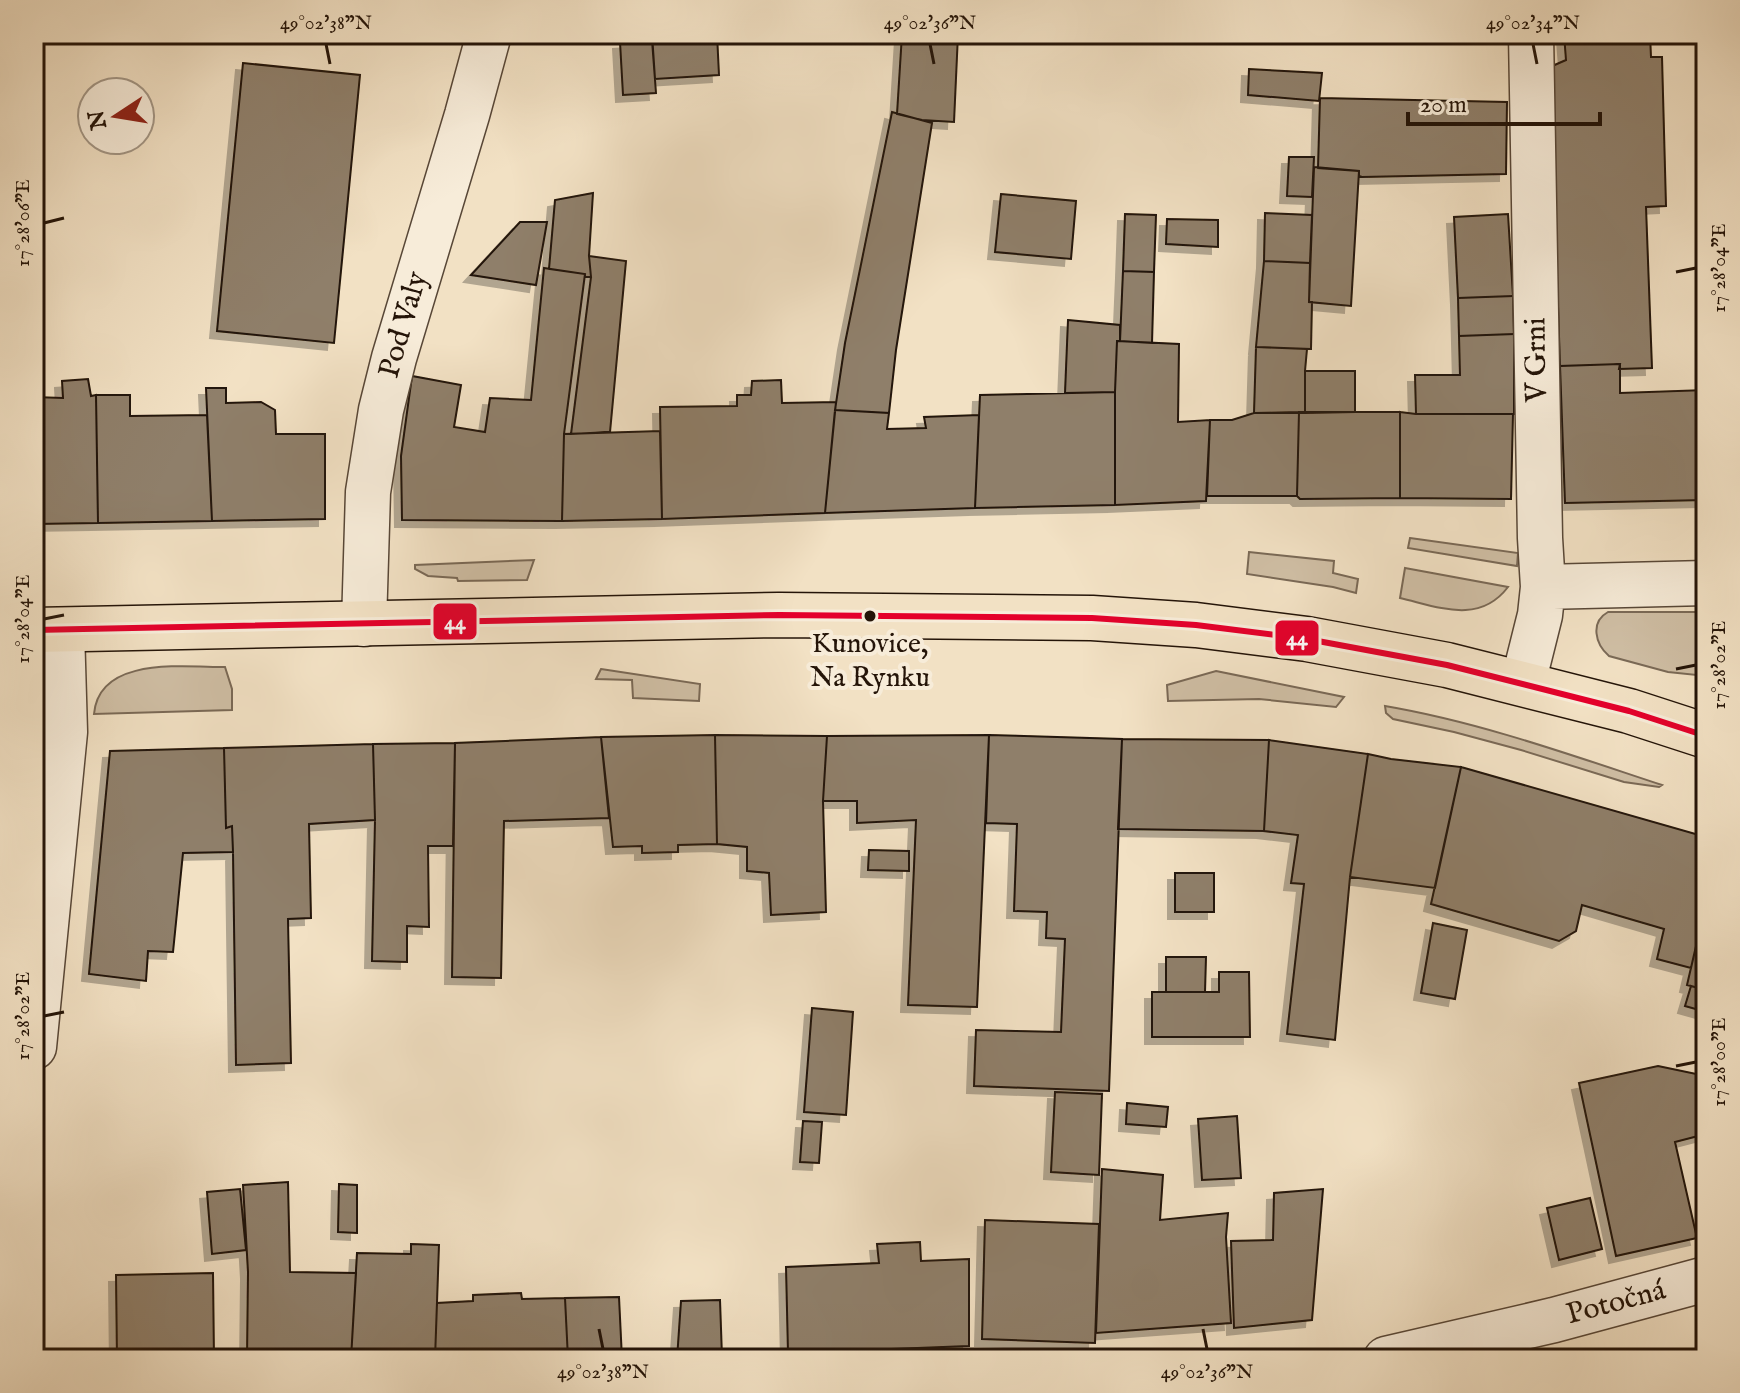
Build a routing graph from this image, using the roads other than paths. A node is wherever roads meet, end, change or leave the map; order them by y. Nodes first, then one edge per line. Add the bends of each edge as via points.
1 (489, 34) edge
2 (1531, 34) edge
3 (1706, 583) edge
4 (1543, 587) junction
5 (364, 624) junction
6 (48, 630) edge
7 (1523, 683) junction
8 (1706, 736) edge
9 (34, 1047) edge
10 (1706, 1279) edge
11 (1386, 1359) edge

1 - 5 street, Pod Valy via 381,410 368,492
2 - 4 street, V Grni
3 - 4 street
4 - 7 street, V Grni
5 - 6 main road
5 - 7 main road via 779,615 1092,618 1307,639
6 - 9 street via 65,732
7 - 8 main road
10 - 11 street, Potočná

